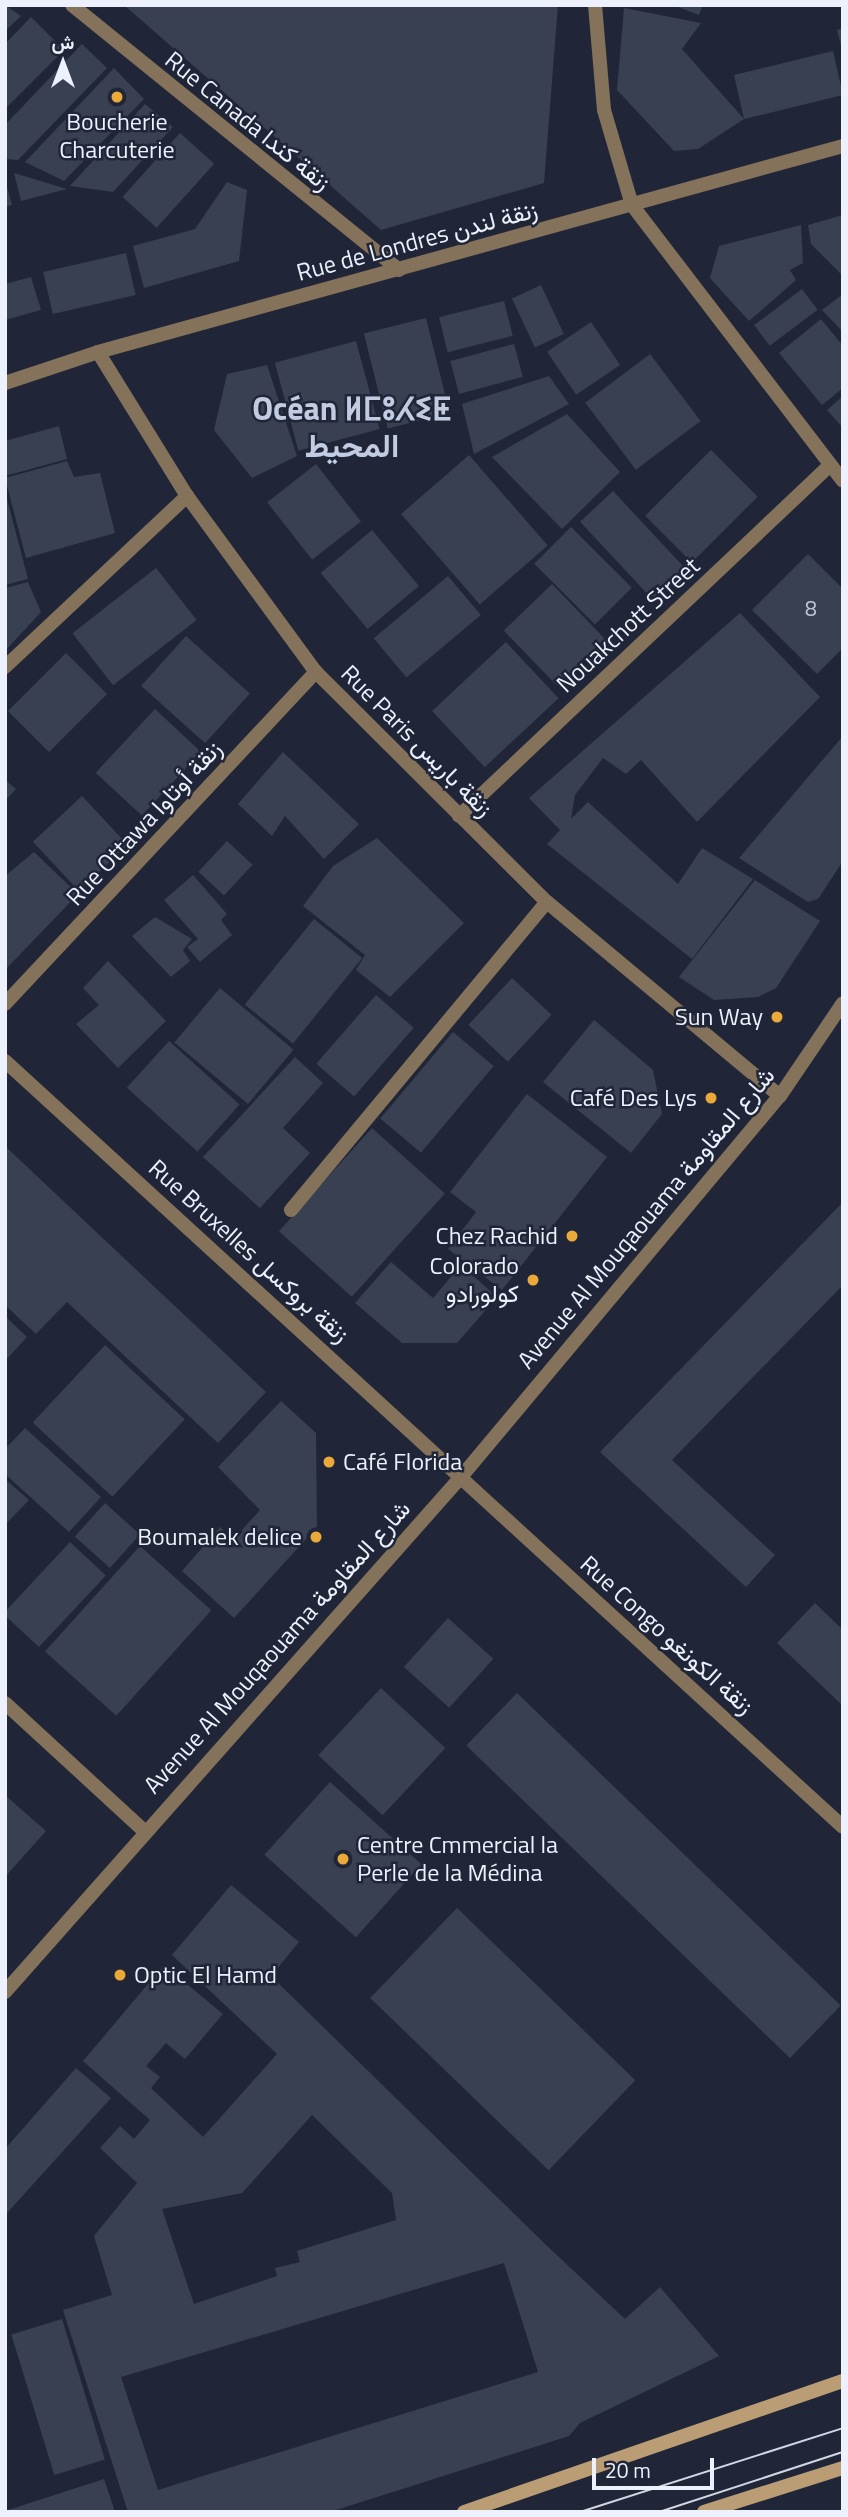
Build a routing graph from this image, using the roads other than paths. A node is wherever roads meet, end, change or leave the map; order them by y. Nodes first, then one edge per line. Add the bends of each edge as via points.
1 (72, 5) edge
2 (595, 5) edge
3 (843, 146) edge
4 (632, 205) junction
5 (399, 270) junction
6 (97, 352) junction
7 (5, 383) edge
8 (828, 467) junction
9 (843, 481) edge
10 (187, 496) junction
11 (5, 667) edge
12 (316, 672) junction
13 (459, 816) junction
14 (547, 902) junction
15 (843, 1003) edge
16 (5, 1004) edge
17 (5, 1061) edge
18 (780, 1096) junction
19 (290, 1210) dead end
20 (461, 1477) junction
21 (5, 1703) edge
22 (843, 1827) edge
23 (143, 1830) junction
24 (5, 1992) edge
25 (843, 2381) edge
26 (843, 2468) edge
27 (464, 2512) edge
28 (704, 2512) edge

1 - 5 street, Rue Canada زنقة كندا
2 - 4 street via 604,110
3 - 4 street, Rue de Londres زنقة لندن
4 - 5 street, Rue de Londres زنقة لندن
4 - 8 street
5 - 6 street, Rue de Londres زنقة لندن
6 - 7 street, Rue de Londres زنقة لندن
6 - 10 street, Rue Paris زنقة باريس
8 - 9 street
8 - 13 street, Nouakchott Street
10 - 11 street
10 - 12 street, Rue Paris زنقة باريس
12 - 13 street, Rue Paris زنقة باريس
12 - 16 street, Rue Ottawa زنقة أوتاوا
13 - 14 street, Rue Paris زنقة باريس
14 - 18 street, Rue Paris زنقة باريس
14 - 19 street
15 - 18 street, Avenue Al Mouqaouama شارع المقاومة
17 - 20 street, Rue Bruxelles زنقة بروكسل
18 - 20 street, Avenue Al Mouqaouama شارع المقاومة
20 - 22 street, Rue Congo زنقة الكونغو
20 - 23 street, Avenue Al Mouqaouama شارع المقاومة
21 - 23 street
23 - 24 street, Avenue Al Mouqaouama شارع المقاومة
25 - 27 main road
26 - 28 main road

